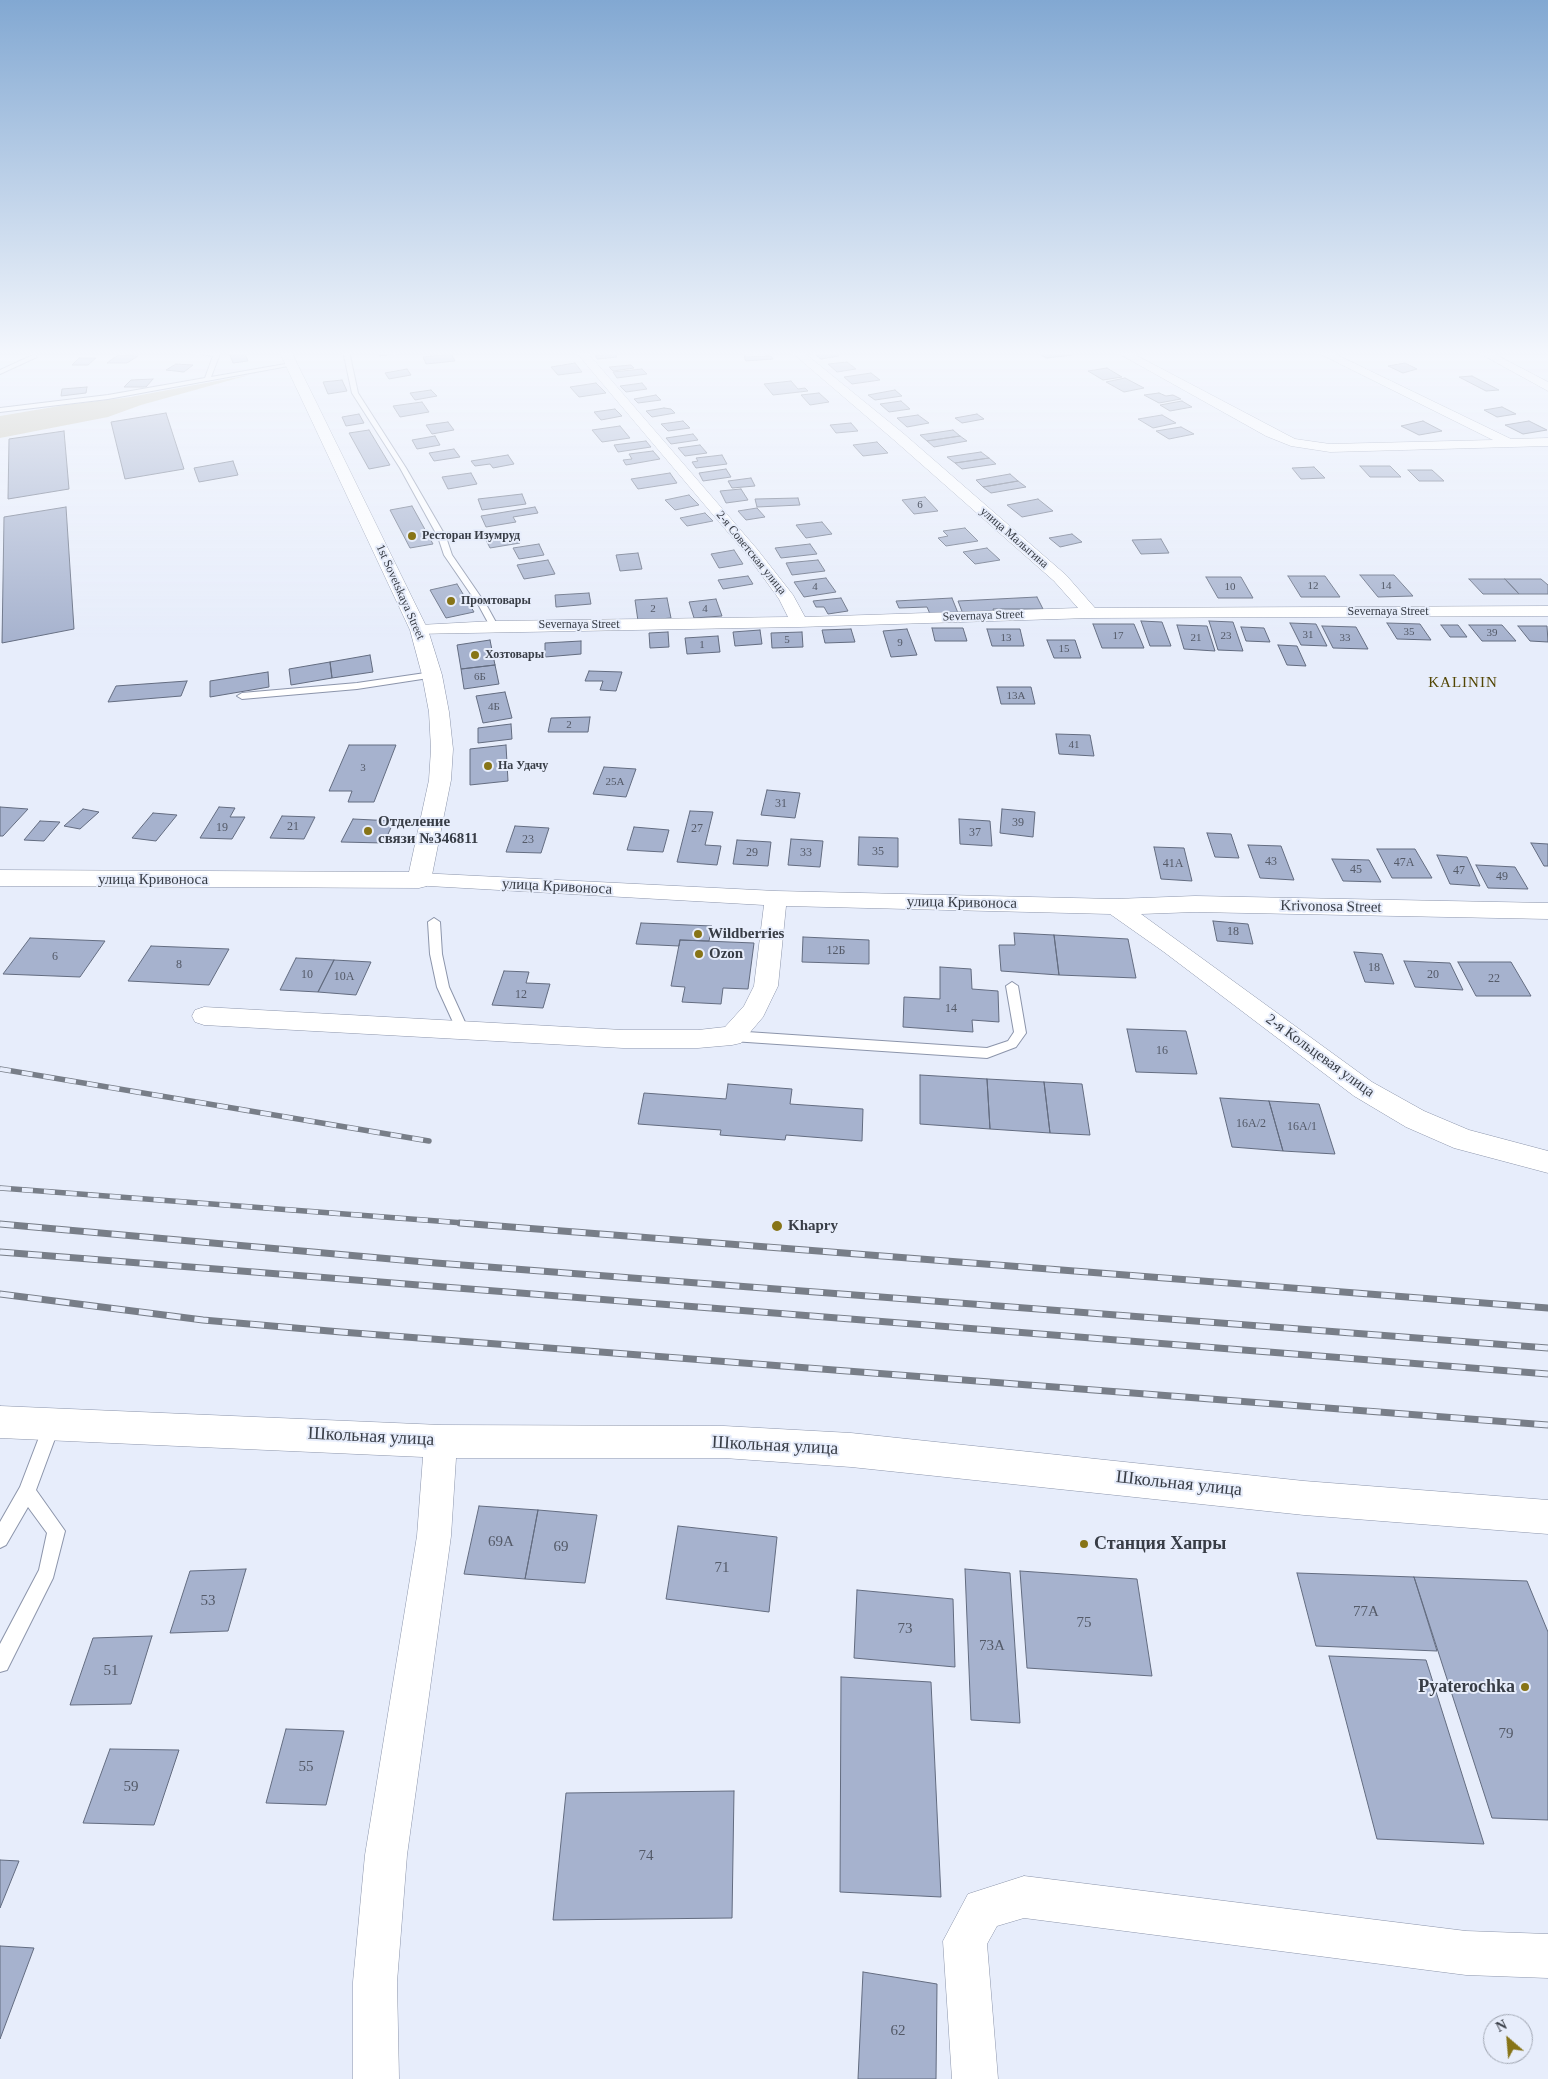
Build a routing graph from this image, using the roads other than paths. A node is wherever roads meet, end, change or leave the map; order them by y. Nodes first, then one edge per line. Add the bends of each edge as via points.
1 (331, 448) edge
2 (390, 448) edge
3 (663, 448) edge
4 (912, 448) edge
5 (1548, 611) edge
6 (1090, 613) junction
7 (800, 622) junction
8 (494, 626) junction
9 (419, 630) junction
10 (432, 675) junction
11 (242, 696) dead end
12 (0, 878) edge
13 (419, 880) junction
14 (776, 898) junction
15 (1115, 907) junction
16 (1548, 910) edge
17 (434, 922) dead end
18 (1012, 986) dead end
19 (204, 1016) dead end
20 (464, 1031) junction
21 (732, 1036) junction
22 (1548, 1162) edge
23 (0, 1422) edge
24 (52, 1425) junction
25 (441, 1441) junction
26 (27, 1492) junction
27 (1548, 1517) edge
28 (0, 1539) edge
29 (0, 1663) edge
30 (1548, 1956) edge
31 (376, 2079) edge
32 (975, 2079) edge

1 - 9 street, 1st Sovetskaya Street
2 - 8 lane via 442,536 452,563
3 - 7 street, 2-я Советская улица via 752,552 787,598
4 - 6 street, улица Малыгина via 1060,578
5 - 6 street, Severnaya Street
6 - 7 street, Severnaya Street
7 - 8 street, Severnaya Street
8 - 9 street, Severnaya Street
9 - 10 street, 1st Sovetskaya Street
10 - 11 lane via 357,686
10 - 13 street, 1st Sovetskaya Street via 442,749 440,780
12 - 13 street, улица Кривоноса
13 - 14 street, улица Кривоноса
14 - 15 street, улица Кривоноса
14 - 21 street via 766,986 754,1011
15 - 16 street, Krivonosa Street via 1195,904
15 - 22 street, 2-я Кольцевая улица via 1363,1089 1414,1119 1464,1140
17 - 20 lane via 443,987
18 - 21 lane via 1020,1033 1012,1044 987,1053
19 - 20 street
20 - 21 street via 623,1039 698,1040
23 - 24 street, Школьная улица
24 - 25 street, Школьная улица
24 - 26 lane
25 - 27 street, Школьная улица via 724,1442 852,1450 1304,1498
25 - 31 street via 434,1536 386,1855 376,1982
26 - 28 lane
26 - 29 lane via 56,1531 47,1572
30 - 32 street via 1466,1953 1024,1897 983,1909 965,1941

